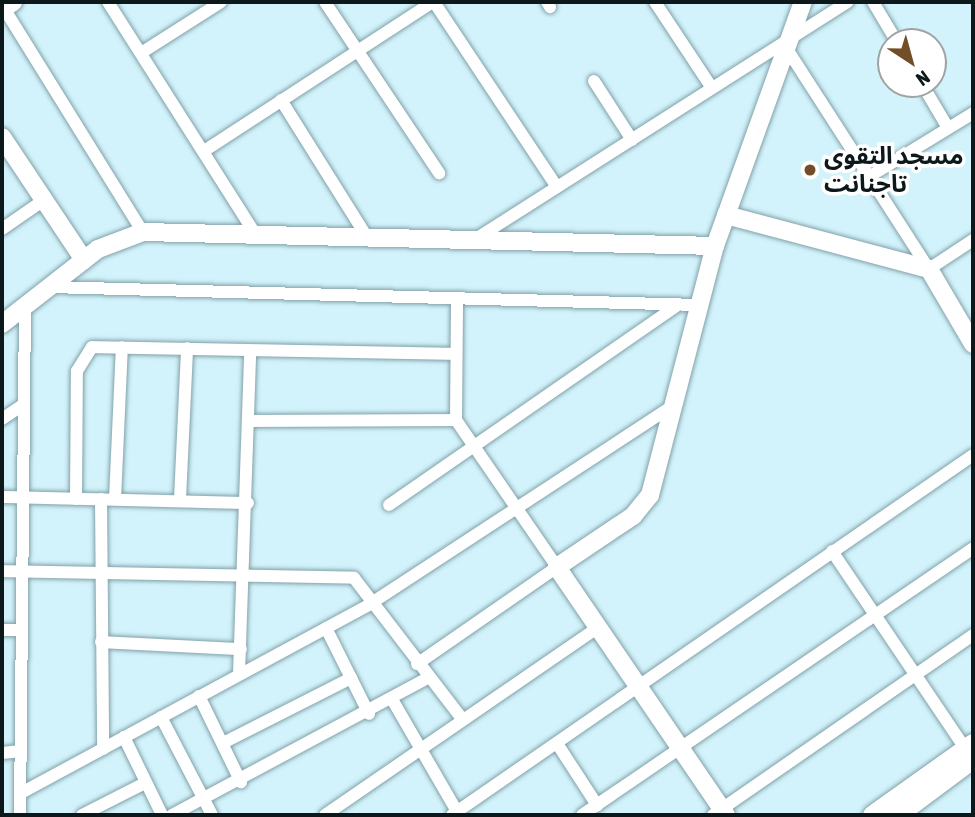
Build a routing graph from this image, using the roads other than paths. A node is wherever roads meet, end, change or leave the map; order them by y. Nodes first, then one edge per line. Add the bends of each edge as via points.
1 (108, 2) edge
2 (221, 2) edge
3 (325, 2) edge
4 (433, 2) edge
5 (655, 2) edge
6 (803, 2) edge
7 (848, 2) edge
8 (873, 2) edge
9 (5, 6) edge
10 (889, 28) edge
11 (789, 44) junction
12 (355, 50) junction
13 (141, 53) junction
14 (594, 81) dead end
15 (710, 85) junction
16 (930, 98) edge
17 (281, 100) junction
18 (973, 113) edge
19 (948, 128) junction
20 (2, 137) edge
21 (632, 140) junction
22 (204, 151) junction
23 (439, 173) dead end
24 (872, 175) junction
25 (557, 187) junction
26 (44, 200) junction
27 (726, 215) junction
28 (2, 229) edge
29 (143, 232) junction
30 (256, 235) junction
31 (368, 237) junction
32 (973, 240) edge
33 (471, 242) junction
34 (715, 246) junction
35 (85, 260) junction
36 (929, 269) junction
37 (50, 287) junction
38 (457, 299) junction
39 (697, 305) junction
40 (676, 306) junction
41 (25, 307) junction
42 (2, 324) edge
43 (973, 344) edge
44 (122, 347) junction
45 (187, 348) junction
46 (250, 351) junction
47 (455, 354) junction
48 (676, 404) junction
49 (23, 405) junction
50 (2, 419) edge
51 (457, 420) junction
52 (249, 421) junction
53 (473, 447) junction
54 (973, 456) edge
55 (2, 497) edge
56 (24, 498) junction
57 (76, 499) junction
58 (101, 499) junction
59 (115, 499) junction
60 (180, 499) junction
61 (248, 503) junction
62 (389, 505) dead end
63 (517, 509) junction
64 (973, 548) edge
65 (832, 551) junction
66 (557, 567) junction
67 (2, 571) edge
68 (99, 571) junction
69 (24, 572) junction
70 (244, 575) junction
71 (370, 604) junction
72 (875, 613) junction
73 (326, 628) junction
74 (597, 628) junction
75 (2, 630) edge
76 (22, 630) junction
77 (973, 635) edge
78 (101, 642) junction
79 (240, 649) junction
80 (417, 664) junction
81 (239, 673) junction
82 (916, 675) junction
83 (351, 678) junction
84 (427, 678) junction
85 (638, 687) junction
86 (199, 696) junction
87 (393, 701) junction
88 (369, 714) junction
89 (160, 717) junction
90 (463, 720) junction
91 (124, 737) junction
92 (223, 743) junction
93 (558, 745) junction
94 (103, 748) junction
95 (681, 748) junction
96 (21, 751) junction
97 (418, 752) junction
98 (2, 753) edge
99 (971, 753) edge
100 (242, 782) junction
101 (145, 783) junction
102 (21, 793) junction
103 (203, 802) junction
104 (597, 804) junction
105 (721, 813) edge
106 (456, 814) edge
107 (20, 815) edge
108 (82, 815) edge
109 (162, 815) edge
110 (173, 815) edge
111 (212, 815) edge
112 (325, 815) edge
113 (582, 815) edge
114 (872, 815) edge
115 (899, 815) edge

1 - 13 street
2 - 13 street
3 - 12 street
4 - 12 street
4 - 25 street
5 - 15 street
6 - 11 street
7 - 11 street
8 - 10 street
9 - 29 street
11 - 15 street
11 - 24 street
11 - 27 street
12 - 17 street
12 - 23 street
13 - 22 street
14 - 21 street
15 - 21 street
16 - 19 street
17 - 22 street
17 - 31 street
18 - 19 street
19 - 24 street
20 - 26 street
21 - 25 street
22 - 30 street
24 - 36 street
25 - 33 street
26 - 28 street
26 - 35 street
27 - 34 street
27 - 36 street
29 - 30 street
29 - 35 street via 110,242
30 - 31 street
31 - 33 street
32 - 36 street
33 - 34 street
34 - 39 street
35 - 37 street
36 - 43 street
37 - 38 street
37 - 41 street
38 - 40 street
38 - 47 street
39 - 40 street
39 - 48 street
40 - 53 street
41 - 42 street
41 - 49 street
44 - 45 street
44 - 57 street via 92,347 79,359
44 - 59 street
45 - 46 street
45 - 60 street
46 - 47 street
46 - 52 street
47 - 51 street
48 - 63 street
48 - 66 street via 645,505
49 - 50 street
49 - 56 street
51 - 52 street
51 - 53 street
52 - 61 street
53 - 62 street
53 - 63 street
54 - 65 street
55 - 56 street
56 - 57 street
56 - 69 street
57 - 58 street
58 - 59 street
58 - 68 street
59 - 60 street
60 - 61 street
61 - 70 street
63 - 66 street
63 - 71 street
64 - 72 street
65 - 72 street
65 - 85 street
66 - 74 street
66 - 80 street
67 - 69 street
68 - 69 street
68 - 70 street
68 - 78 street
69 - 76 street
70 - 71 street via 347,576 360,583
70 - 79 street
71 - 73 street
71 - 80 street
72 - 82 street
72 - 95 street
73 - 81 street
73 - 83 street
74 - 85 street
74 - 90 street
75 - 76 street
76 - 96 street
77 - 82 street
78 - 79 street
78 - 94 street
79 - 81 street
80 - 84 street
81 - 86 street
82 - 99 street
82 - 105 street
83 - 88 street
83 - 92 street
84 - 87 street
84 - 90 street
85 - 93 street
85 - 95 street
86 - 89 street
86 - 92 street
87 - 88 street
87 - 97 street
88 - 100 street
89 - 91 street
89 - 103 street
90 - 97 street
91 - 94 street
91 - 101 street
92 - 100 street
93 - 104 street
93 - 106 street
94 - 102 street
95 - 104 street
95 - 105 street
96 - 98 street
96 - 102 street
97 - 106 street
97 - 112 street
99 - 114 street
99 - 115 street
100 - 103 street
101 - 108 street
101 - 109 street
102 - 107 street
103 - 110 street
103 - 111 street
104 - 113 street

